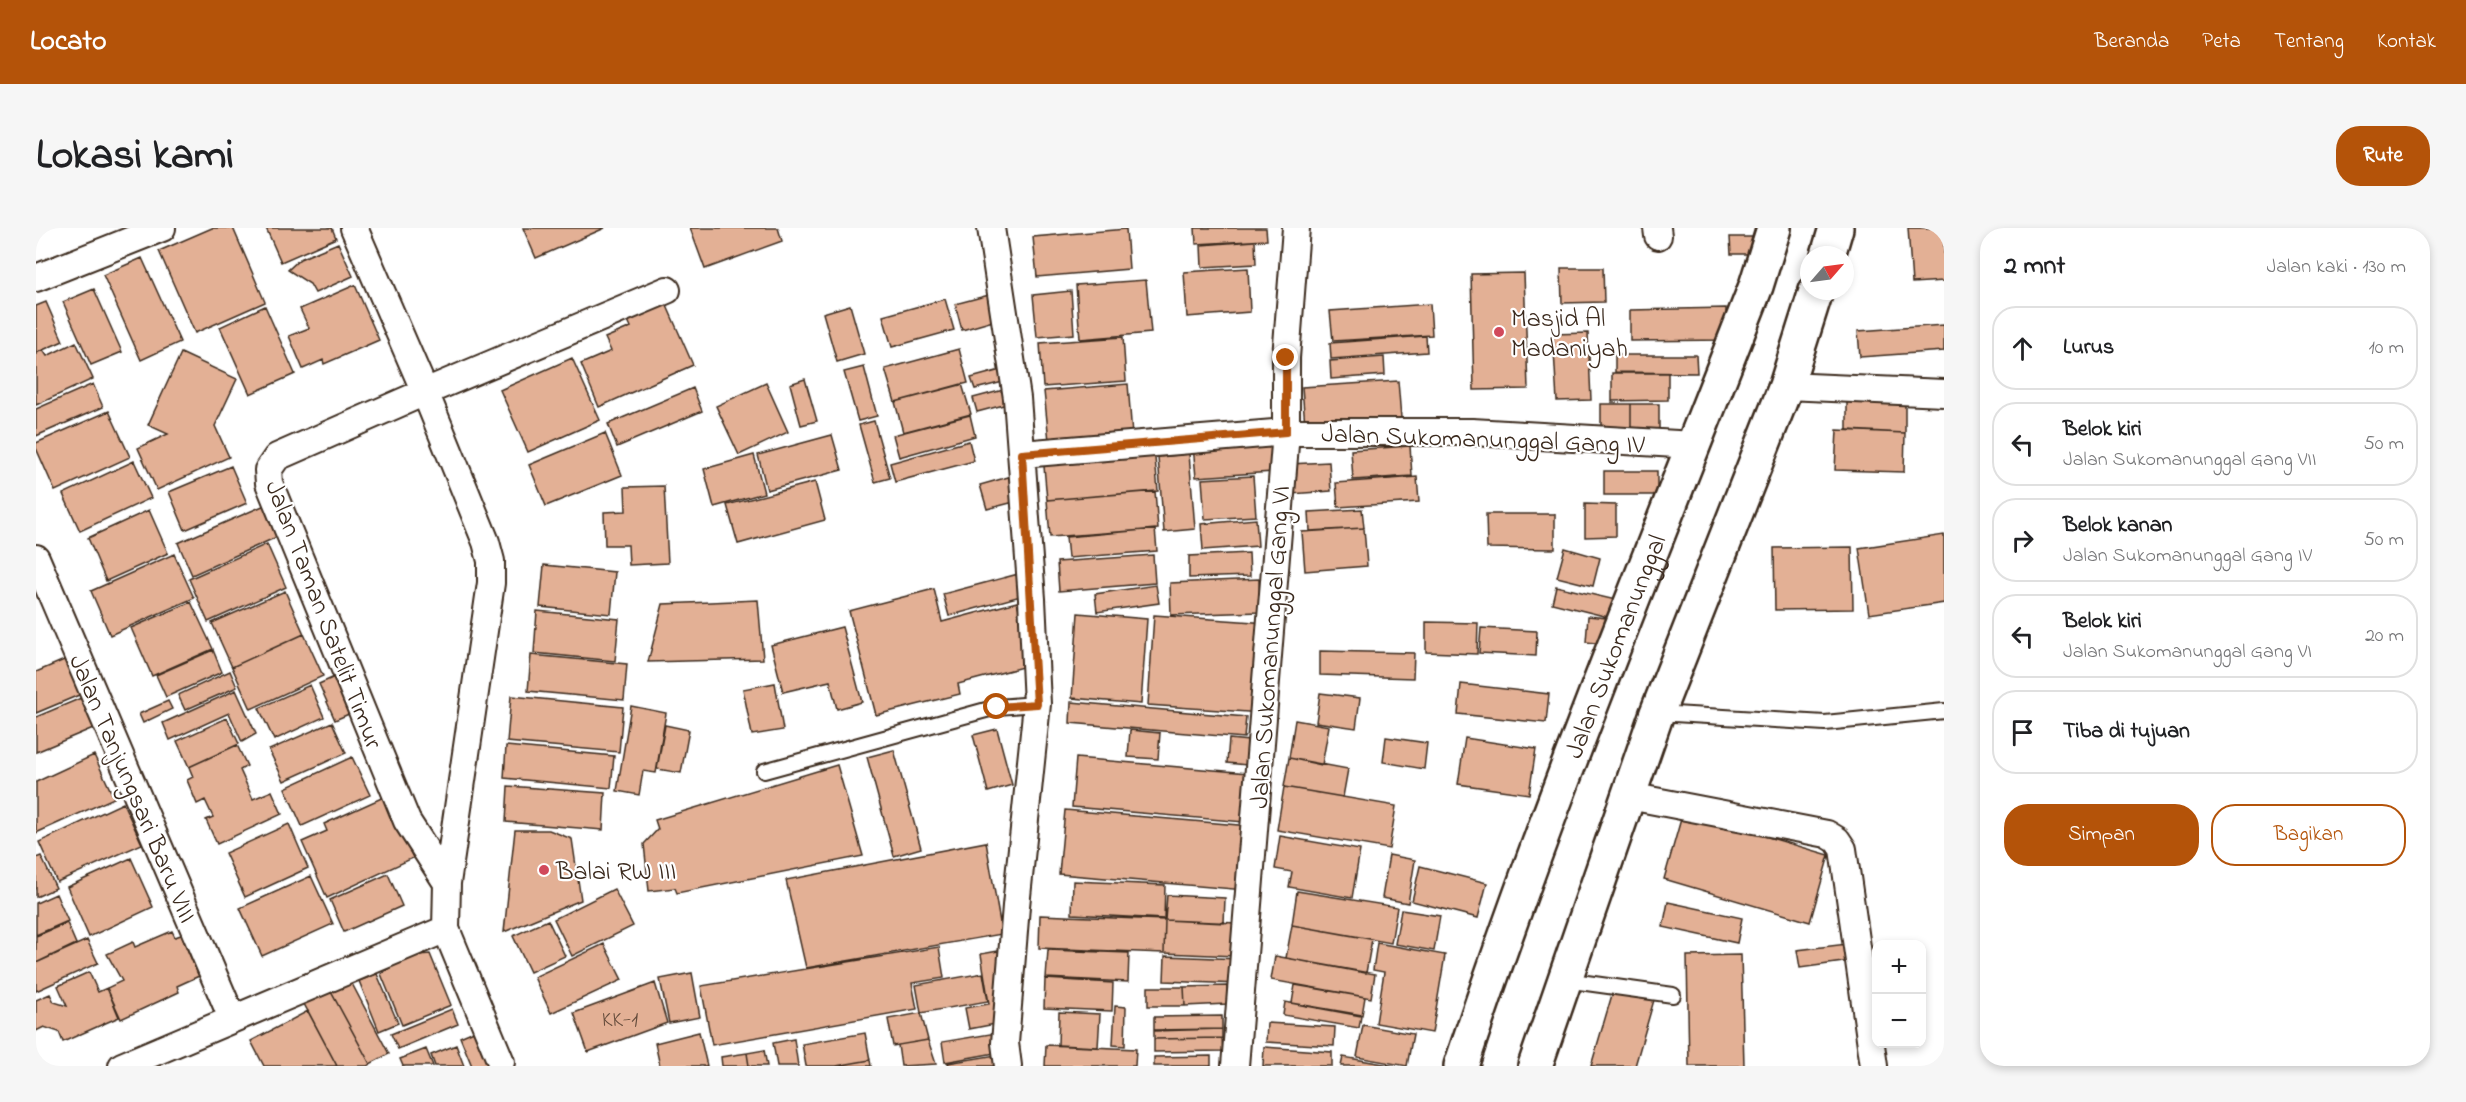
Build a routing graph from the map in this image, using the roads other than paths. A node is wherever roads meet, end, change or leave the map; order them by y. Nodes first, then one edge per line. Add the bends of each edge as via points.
1 (162, 228) edge
2 (354, 228) edge
3 (991, 228) edge
4 (1296, 228) edge
5 (1774, 228) edge
6 (1836, 228) edge
7 (1831, 246) edge
8 (36, 278) edge
9 (667, 290) dead end
10 (1813, 300) edge
11 (1786, 386) junction
12 (425, 392) junction
13 (1944, 393) edge
14 (1286, 432) junction
15 (1694, 445) junction
16 (1022, 454) junction
17 (36, 558) edge
18 (1037, 704) junction
19 (1944, 711) edge
20 (1657, 713) junction
21 (764, 771) dead end
22 (1629, 796) junction
23 (447, 883) junction
24 (446, 929) junction
25 (1563, 980) junction
26 (1673, 995) dead end
27 (232, 1018) junction
28 (501, 1062) dead end
29 (122, 1066) edge
30 (1008, 1066) edge
31 (1235, 1066) edge
32 (1461, 1066) edge
33 (1535, 1066) edge
34 (1874, 1066) edge

1 - 8 street
2 - 12 street
3 - 16 street
4 - 14 street, Jalan Sukomanunggal Gang VI via 1286,358
5 - 15 main road, Jalan Sukomanunggal via 1756,286
6 - 7 main road
9 - 12 street, Jalan Taman Satelit Timur
10 - 11 main road
11 - 13 street
11 - 20 main road
12 - 23 street via 486,542 491,583
12 - 23 street, Jalan Taman Satelit Timur via 277,457 268,470 269,483 407,821
14 - 15 street, Jalan Sukomanunggal Gang IV via 1472,432
14 - 16 street, Jalan Sukomanunggal Gang IV
14 - 31 street, Jalan Sukomanunggal Gang VI
15 - 32 main road, Jalan Sukomanunggal via 1566,774
16 - 18 street
17 - 27 street, Jalan Tanjungsari Baru VIII
18 - 21 lane via 997,707
18 - 30 street via 1005,1043
19 - 20 lane via 1825,723
20 - 22 main road
22 - 25 main road
22 - 34 street via 1827,834 1838,840 1843,849
23 - 24 street
24 - 27 street
24 - 28 street
25 - 26 lane
25 - 33 main road
27 - 29 street

